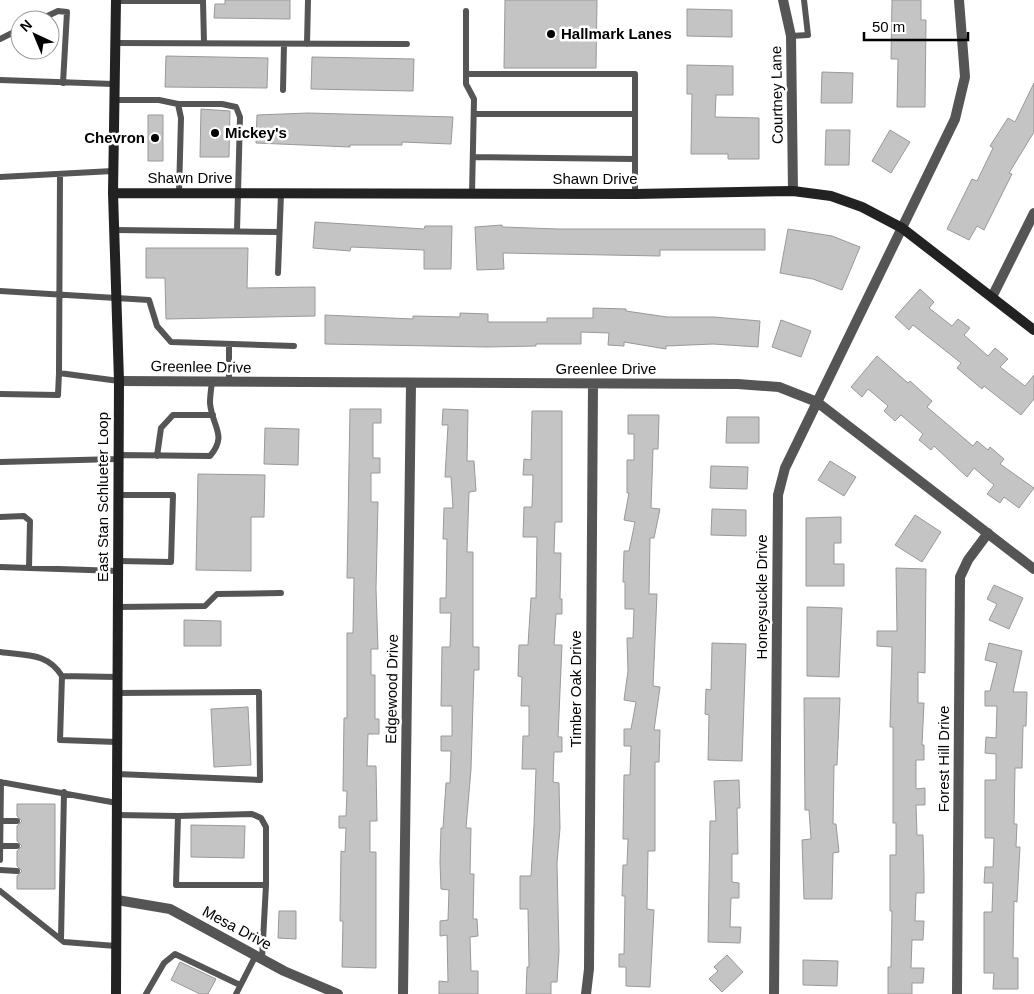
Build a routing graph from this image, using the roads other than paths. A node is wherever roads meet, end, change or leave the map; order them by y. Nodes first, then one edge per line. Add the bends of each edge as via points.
1 (308, 0) edge
2 (783, 0) edge
3 (804, 0) edge
4 (959, 0) edge
5 (116, 1) edge
6 (60, 11) edge
7 (466, 11) dead end
8 (791, 36) junction
9 (114, 43) junction
10 (204, 43) junction
11 (284, 44) junction
12 (307, 44) junction
13 (407, 44) dead end
14 (466, 74) junction
15 (0, 80) edge
16 (64, 83) junction
17 (113, 84) junction
18 (283, 90) dead end
19 (113, 100) junction
20 (178, 104) junction
21 (474, 114) junction
22 (635, 114) junction
23 (473, 157) junction
24 (635, 159) junction
25 (113, 171) junction
26 (60, 174) junction
27 (0, 177) edge
28 (793, 191) junction
29 (113, 193) junction
30 (179, 193) junction
31 (238, 194) junction
32 (281, 194) junction
33 (472, 194) junction
34 (635, 194) junction
35 (1034, 213) edge
36 (902, 228) junction
37 (114, 230) junction
38 (237, 231) junction
39 (280, 232) junction
40 (278, 273) dead end
41 (0, 292) edge
42 (60, 293) junction
43 (114, 297) junction
44 (992, 297) junction
45 (1034, 330) edge
46 (230, 344) junction
47 (294, 346) dead end
48 (59, 373) junction
49 (118, 381) junction
50 (212, 382) junction
51 (229, 383) junction
52 (411, 384) junction
53 (593, 384) junction
54 (0, 394) edge
55 (817, 402) junction
56 (213, 415) junction
57 (158, 456) junction
58 (118, 457) junction
59 (0, 462) edge
60 (118, 495) junction
61 (0, 517) edge
62 (988, 533) junction
63 (118, 566) junction
64 (0, 567) edge
65 (29, 568) junction
66 (1034, 569) edge
67 (281, 594) dead end
68 (118, 607) junction
69 (0, 652) edge
70 (62, 676) junction
71 (117, 677) junction
72 (117, 693) junction
73 (117, 742) junction
74 (117, 774) junction
75 (0, 782) edge
76 (64, 792) junction
77 (117, 803) junction
78 (117, 814) junction
79 (178, 816) junction
80 (0, 821) edge
81 (17, 821) dead end
82 (0, 846) edge
83 (17, 846) dead end
84 (0, 860) edge
85 (0, 870) edge
86 (17, 871) dead end
87 (266, 885) junction
88 (0, 891) edge
89 (117, 900) junction
90 (60, 939) junction
91 (116, 946) junction
92 (259, 957) junction
93 (240, 986) junction
94 (332, 993) edge
95 (116, 994) edge
96 (146, 994) edge
97 (236, 994) edge
98 (403, 994) edge
99 (586, 994) edge
100 (774, 994) edge
101 (957, 994) edge

1 - 12 lane
2 - 8 street, Courtney Lane
3 - 8 lane via 808,35
4 - 36 street, Honeysuckle Drive via 965,77 961,102
5 - 9 main road, East Stan Schlueter Loop
5 - 10 lane via 203,1
6 - 16 lane via 67,12
7 - 14 lane
8 - 28 street, Courtney Lane
9 - 10 lane
9 - 17 main road, East Stan Schlueter Loop
10 - 11 lane
11 - 12 lane
11 - 18 lane
12 - 13 lane
14 - 21 lane via 466,84 474,99
14 - 22 lane via 635,74
15 - 16 lane
16 - 17 lane
17 - 19 main road, East Stan Schlueter Loop
19 - 20 lane via 159,100
19 - 25 main road, East Stan Schlueter Loop
20 - 30 lane via 181,118
20 - 31 lane via 236,107 240,117
21 - 22 lane
21 - 23 lane
22 - 24 lane
23 - 24 lane
23 - 33 lane
24 - 34 lane
25 - 26 lane
25 - 29 main road, East Stan Schlueter Loop
26 - 27 lane
26 - 42 lane
28 - 34 main road, Shawn Drive
28 - 36 main road, Shawn Drive via 831,196 862,207
29 - 30 main road, Shawn Drive
29 - 37 main road, East Stan Schlueter Loop
30 - 31 main road, Shawn Drive
31 - 32 main road, Shawn Drive
31 - 38 lane
32 - 33 main road, Shawn Drive
32 - 39 lane
33 - 34 main road, Shawn Drive
35 - 44 street
36 - 44 main road, Shawn Drive
36 - 55 street, Honeysuckle Drive
37 - 38 lane
37 - 43 main road, East Stan Schlueter Loop
38 - 39 lane
39 - 40 lane
41 - 42 lane
42 - 43 lane
42 - 48 lane
43 - 46 lane via 149,300 157,326 172,342
43 - 49 main road, East Stan Schlueter Loop
44 - 45 main road, Shawn Drive
46 - 47 lane
46 - 51 lane
48 - 49 lane
48 - 54 lane via 58,394
49 - 50 street, Greenlee Drive
49 - 58 main road, East Stan Schlueter Loop
50 - 51 street, Greenlee Drive
50 - 56 lane via 210,402
51 - 52 street, Greenlee Drive
52 - 53 street, Greenlee Drive
52 - 98 street, Edgewood Drive
53 - 55 street, Greenlee Drive via 779,387
53 - 99 street, Timber Oak Drive via 589,960
55 - 62 street, Greenlee Drive
55 - 100 street, Honeysuckle Drive via 785,468 778,495
56 - 57 lane via 172,415 160,428
56 - 57 lane via 220,437 210,456
57 - 58 lane
58 - 59 lane
58 - 60 main road, East Stan Schlueter Loop
60 - 63 main road, East Stan Schlueter Loop
60 - 63 lane via 173,495 172,562
61 - 65 lane via 24,516 30,521
62 - 66 street, Greenlee Drive
62 - 101 street, Forest Hill Drive via 960,577
63 - 65 lane
63 - 68 main road, East Stan Schlueter Loop
64 - 65 lane
67 - 68 lane via 217,594 205,606
68 - 71 main road, East Stan Schlueter Loop
69 - 70 lane via 44,658 54,664
70 - 71 lane
70 - 73 lane via 60,740
71 - 72 main road, East Stan Schlueter Loop
72 - 73 main road, East Stan Schlueter Loop
72 - 74 lane via 259,692 260,780
73 - 74 main road, East Stan Schlueter Loop
74 - 77 main road, East Stan Schlueter Loop
75 - 76 lane
75 - 80 lane
76 - 77 lane
76 - 90 lane via 58,822
77 - 78 main road, East Stan Schlueter Loop
78 - 79 lane
78 - 89 main road, East Stan Schlueter Loop
79 - 87 lane via 252,814 261,818 266,827
79 - 87 lane via 176,885
80 - 81 lane
80 - 82 lane
82 - 83 lane
82 - 84 lane
85 - 86 lane
87 - 92 lane
88 - 90 lane
89 - 91 main road, East Stan Schlueter Loop
89 - 92 street, Mesa Drive via 170,909
90 - 91 lane
91 - 95 main road, East Stan Schlueter Loop
92 - 93 lane
92 - 94 street, Mesa Drive
93 - 96 lane via 175,954 164,963
93 - 97 lane

